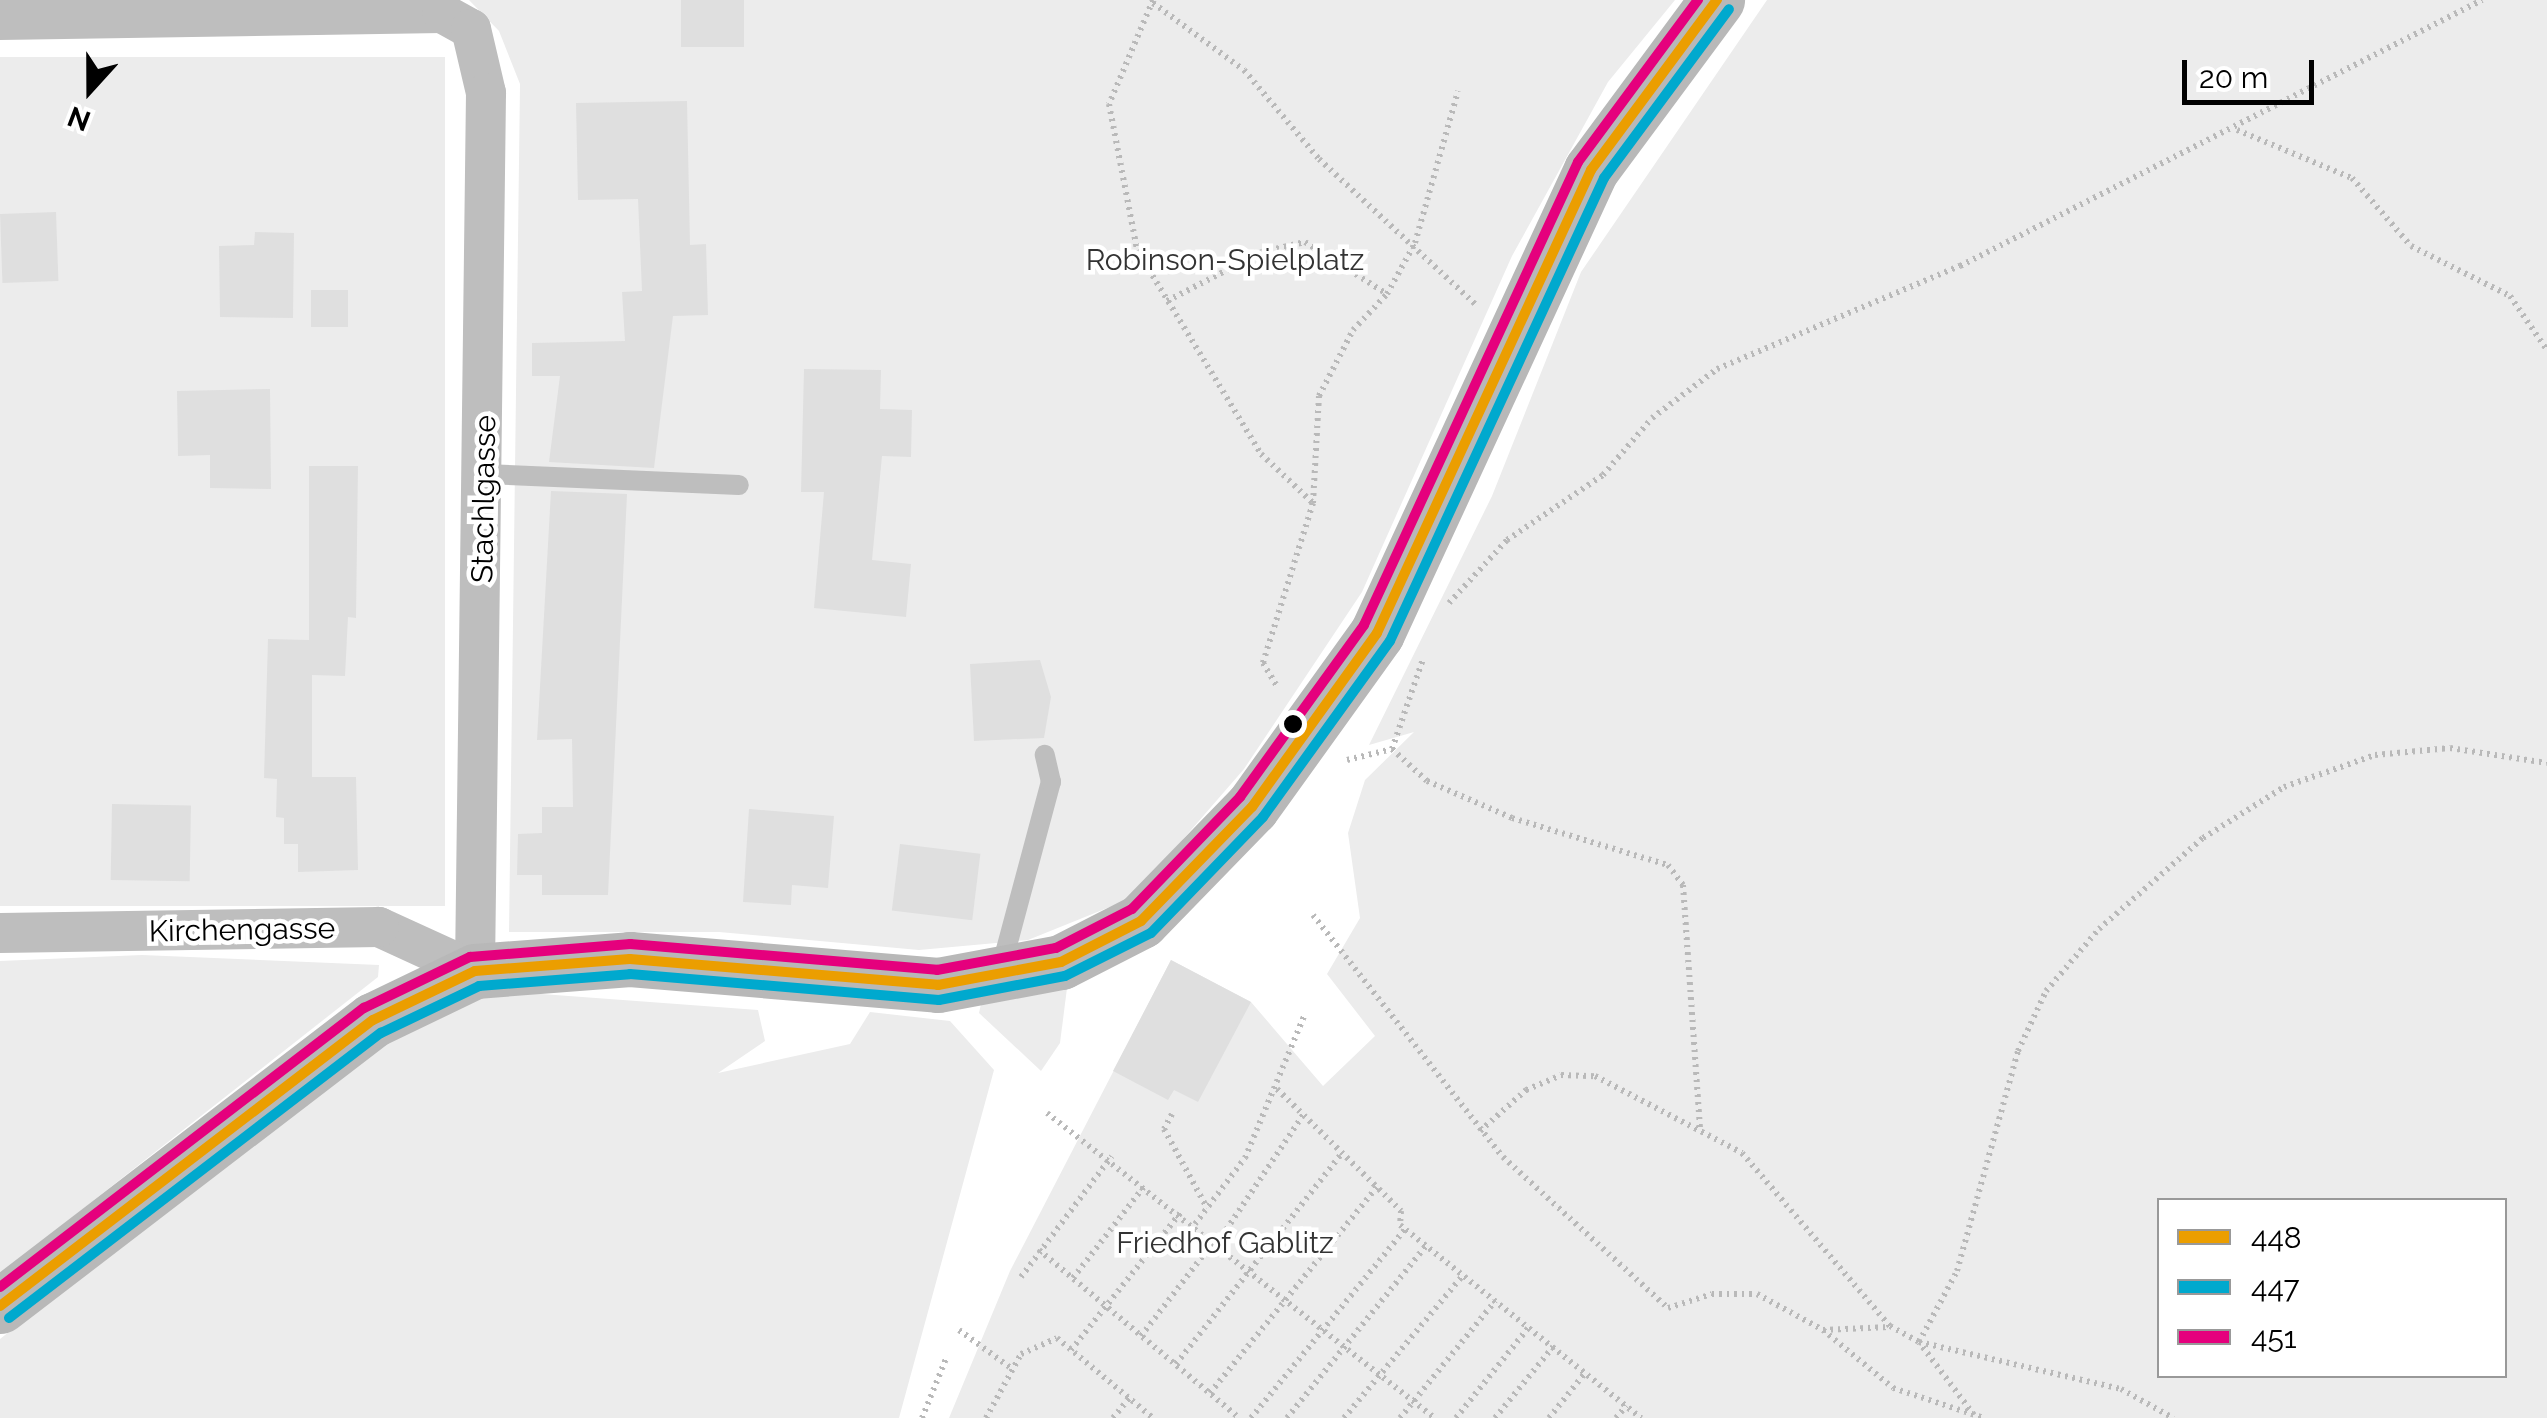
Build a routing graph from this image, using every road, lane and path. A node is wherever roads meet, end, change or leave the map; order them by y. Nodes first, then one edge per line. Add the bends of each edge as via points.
1 (1717, 0) edge
2 (2482, 0) edge
3 (1153, 2) edge
4 (0, 20) edge
5 (1458, 91) dead end
6 (2236, 129) junction
7 (1414, 243) junction
8 (1388, 294) junction
9 (1167, 301) junction
10 (1510, 340) junction
11 (2547, 350) edge
12 (486, 474) junction
13 (739, 484) dead end
14 (1313, 503) junction
15 (1444, 608) dead end
16 (1430, 640) dead end
17 (1308, 734) junction
18 (1392, 750) junction
19 (1045, 755) dead end
20 (2547, 762) edge
21 (1313, 915) dead end
22 (0, 934) edge
23 (475, 970) junction
24 (999, 975) junction
25 (1305, 1014) dead end
26 (1276, 1089) junction
27 (1047, 1113) dead end
28 (1172, 1114) dead end
29 (1303, 1115) junction
30 (1700, 1127) junction
31 (1480, 1131) junction
32 (1342, 1153) junction
33 (1112, 1156) junction
34 (1146, 1184) junction
35 (1377, 1187) junction
36 (1207, 1208) junction
37 (1181, 1212) junction
38 (1195, 1224) junction
39 (1405, 1229) junction
40 (1217, 1241) junction
41 (1426, 1246) junction
42 (1039, 1250) junction
43 (1252, 1270) junction
44 (1463, 1275) junction
45 (1021, 1277) dead end
46 (1072, 1278) junction
47 (1287, 1298) junction
48 (1495, 1301) junction
49 (0, 1306) edge
50 (1106, 1307) junction
51 (1890, 1326) junction
52 (1324, 1328) junction
53 (1528, 1328) junction
54 (959, 1330) dead end
55 (1823, 1330) junction
56 (1141, 1336) junction
57 (1919, 1342) junction
58 (1346, 1346) junction
59 (1552, 1347) junction
60 (1072, 1350) junction
61 (947, 1356) dead end
62 (1176, 1364) junction
63 (1011, 1368) junction
64 (1586, 1373) junction
65 (1380, 1374) junction
66 (1210, 1394) junction
67 (1129, 1398) junction
68 (1414, 1401) junction
69 (1626, 1406) junction
70 (1974, 1416) edge
71 (922, 1418) edge
72 (986, 1418) edge
73 (1112, 1418) edge
74 (1154, 1418) edge
75 (1239, 1418) edge
76 (1251, 1418) edge
77 (1287, 1418) edge
78 (1344, 1418) edge
79 (1400, 1418) edge
80 (1434, 1418) edge
81 (1456, 1418) edge
82 (1494, 1418) edge
83 (1549, 1418) edge
84 (1616, 1418) edge
85 (1641, 1418) edge
86 (1984, 1418) edge
87 (2173, 1418) edge

1 - 10 street via 1592,170
2 - 6 path
3 - 7 path via 1244,70 1318,158
3 - 9 path via 1109,104 1128,223
4 - 12 street, Stachlgasse via 442,12 471,30 486,92
5 - 7 path
6 - 11 path via 2352,178 2410,246 2510,296
6 - 15 path via 1960,266 1718,368 1652,418 1603,475 1508,540
7 - 8 path
7 - 10 path
8 - 9 path via 1305,242 1262,252
8 - 14 path via 1353,330 1319,396
9 - 14 path via 1261,454
10 - 17 street via 1410,572
12 - 13 lane
12 - 23 street, Stachlgasse
14 - 17 path via 1262,664
16 - 18 path
17 - 18 path via 1338,762
17 - 24 street via 1212,855 1141,921 1076,957
18 - 30 path via 1427,781 1512,818 1668,865 1683,885
19 - 24 lane via 1051,782
20 - 57 path via 2432,750 2375,755 2284,787 2203,838 2099,929 2046,990 2018,1050 1957,1271
21 - 31 path
22 - 23 street, Kirchengasse via 378,927
23 - 24 street via 630,959 938,985
23 - 49 street via 373,1020
25 - 26 path
26 - 29 path
26 - 36 path via 1245,1158
27 - 33 path
28 - 36 path via 1164,1129
29 - 32 path
29 - 40 path
30 - 31 path via 1595,1076 1561,1075 1526,1090
30 - 51 path via 1782,1194
31 - 55 path via 1668,1308 1712,1294 1757,1294
32 - 35 path
32 - 43 path
33 - 34 path
33 - 42 path
34 - 37 path
34 - 46 path
35 - 39 path
35 - 47 path
36 - 38 path
37 - 38 path
37 - 50 path
38 - 40 path
39 - 41 path
39 - 52 path
40 - 43 path
40 - 56 path
41 - 44 path
41 - 58 path
42 - 45 path
42 - 46 path
43 - 47 path
43 - 62 path
44 - 48 path
44 - 65 path
46 - 50 path
47 - 52 path
47 - 66 path
48 - 53 path
48 - 68 path
50 - 56 path
50 - 60 path
51 - 55 path
51 - 57 path
52 - 58 path
52 - 76 path
53 - 59 path
53 - 81 path
54 - 63 path
55 - 70 path via 1894,1388
56 - 62 path
57 - 70 path
57 - 87 path via 2121,1389
58 - 65 path
58 - 77 path
59 - 64 path
59 - 82 path
60 - 63 path via 1058,1338 1040,1341
60 - 67 path
61 - 71 path
62 - 66 path
63 - 72 path
64 - 69 path
64 - 83 path
65 - 68 path
65 - 78 path
66 - 75 path
67 - 73 path
67 - 74 path
68 - 79 path
68 - 80 path
69 - 84 path
69 - 85 path
70 - 86 path

